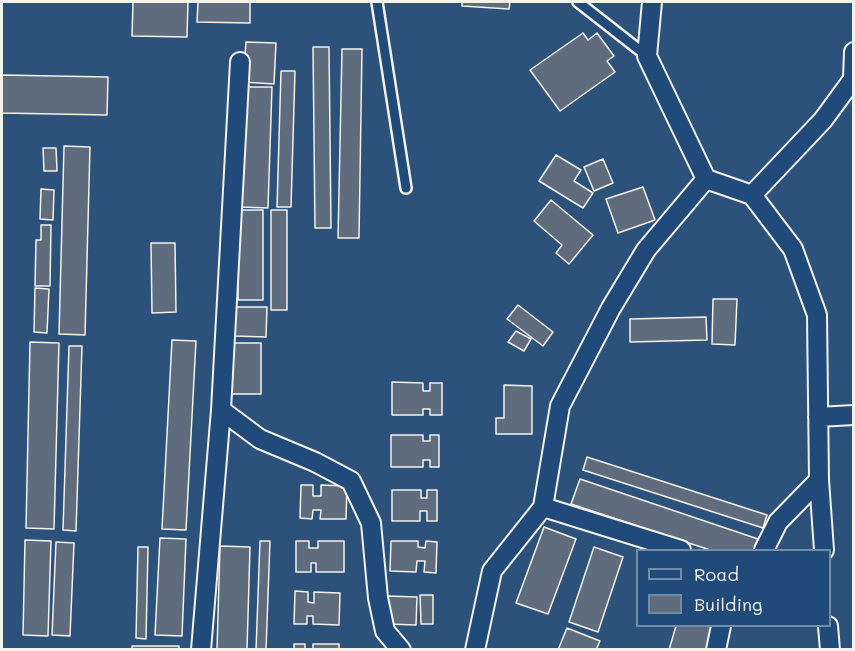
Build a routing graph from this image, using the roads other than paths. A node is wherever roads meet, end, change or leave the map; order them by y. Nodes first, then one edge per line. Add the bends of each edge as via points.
1 (377, 2) edge
2 (578, 2) edge
3 (652, 2) edge
4 (854, 52) edge
5 (647, 56) junction
6 (240, 62) dead end
7 (706, 179) junction
8 (406, 188) dead end
9 (752, 195) junction
10 (220, 410) junction
11 (854, 415) edge
12 (818, 417) junction
13 (819, 480) junction
14 (543, 507) junction
15 (678, 549) edge
16 (764, 549) edge
17 (824, 549) edge
18 (721, 627) edge
19 (828, 627) edge
20 (201, 650) edge
21 (401, 650) edge
22 (475, 650) edge
23 (716, 650) edge
24 (830, 650) edge

1 - 8 lane
2 - 5 lane
3 - 5 street
4 - 9 street via 853,79 823,120
5 - 7 street
6 - 10 street
7 - 9 street
7 - 14 street via 646,249 610,308 560,406
9 - 12 street via 793,249 817,315
10 - 20 street
10 - 21 street via 260,439 351,481 371,523 378,598 386,631
11 - 12 street
12 - 13 street
13 - 16 street via 778,522
13 - 17 street
14 - 15 street
14 - 22 street via 492,571
18 - 23 street
19 - 24 street

